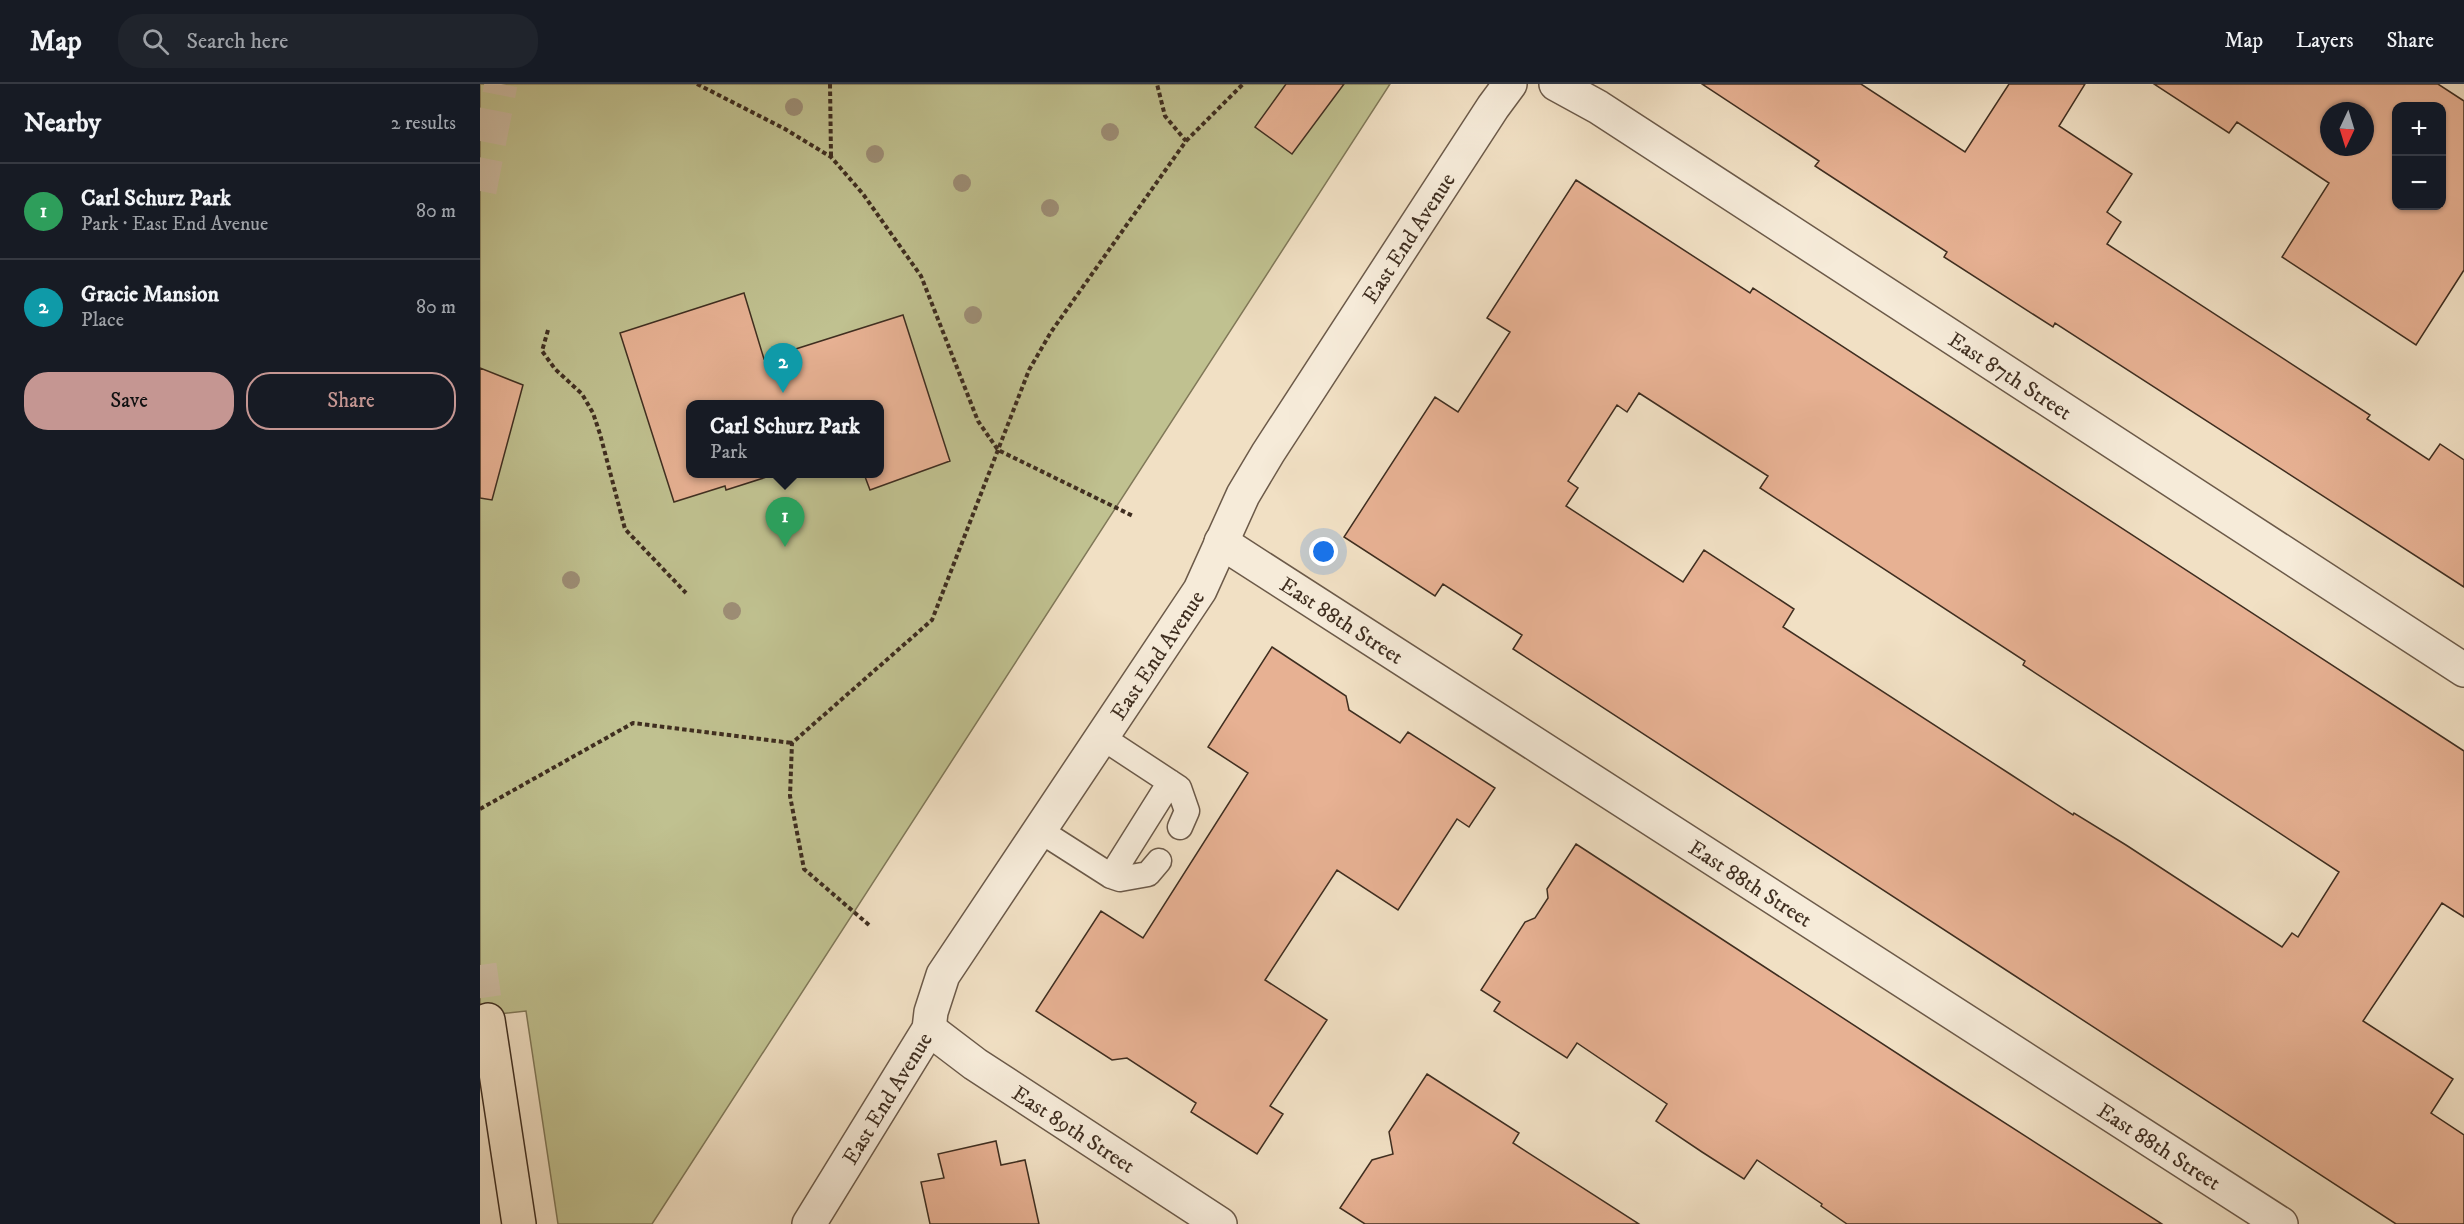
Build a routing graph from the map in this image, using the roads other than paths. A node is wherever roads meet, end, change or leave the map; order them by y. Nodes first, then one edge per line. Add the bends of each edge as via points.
1 (1510, 84) edge
2 (1556, 84) edge
3 (1221, 542) junction
4 (2464, 670) edge
5 (1103, 738) junction
6 (1170, 782) junction
7 (1180, 827) dead end
8 (1039, 830) junction
9 (1159, 861) dead end
10 (1111, 876) junction
11 (488, 1020) tunnel mouth
12 (928, 1029) junction
13 (519, 1224) edge
14 (809, 1224) edge
15 (1220, 1224) edge
16 (2281, 1224) edge

1 - 3 street, East End Avenue via 1268,453
2 - 4 street, East 87th Street via 1617,119
3 - 5 street, East End Avenue via 1200,590
3 - 16 street, East 88th Street
5 - 6 lane
5 - 8 street, East End Avenue
6 - 7 lane via 1179,788 1187,811
6 - 10 lane
8 - 10 lane
8 - 12 street, East End Avenue via 943,975
9 - 10 lane via 1148,874 1120,879
11 - 13 highway
12 - 14 street, East End Avenue
12 - 15 street, East 89th Street via 975,1064

